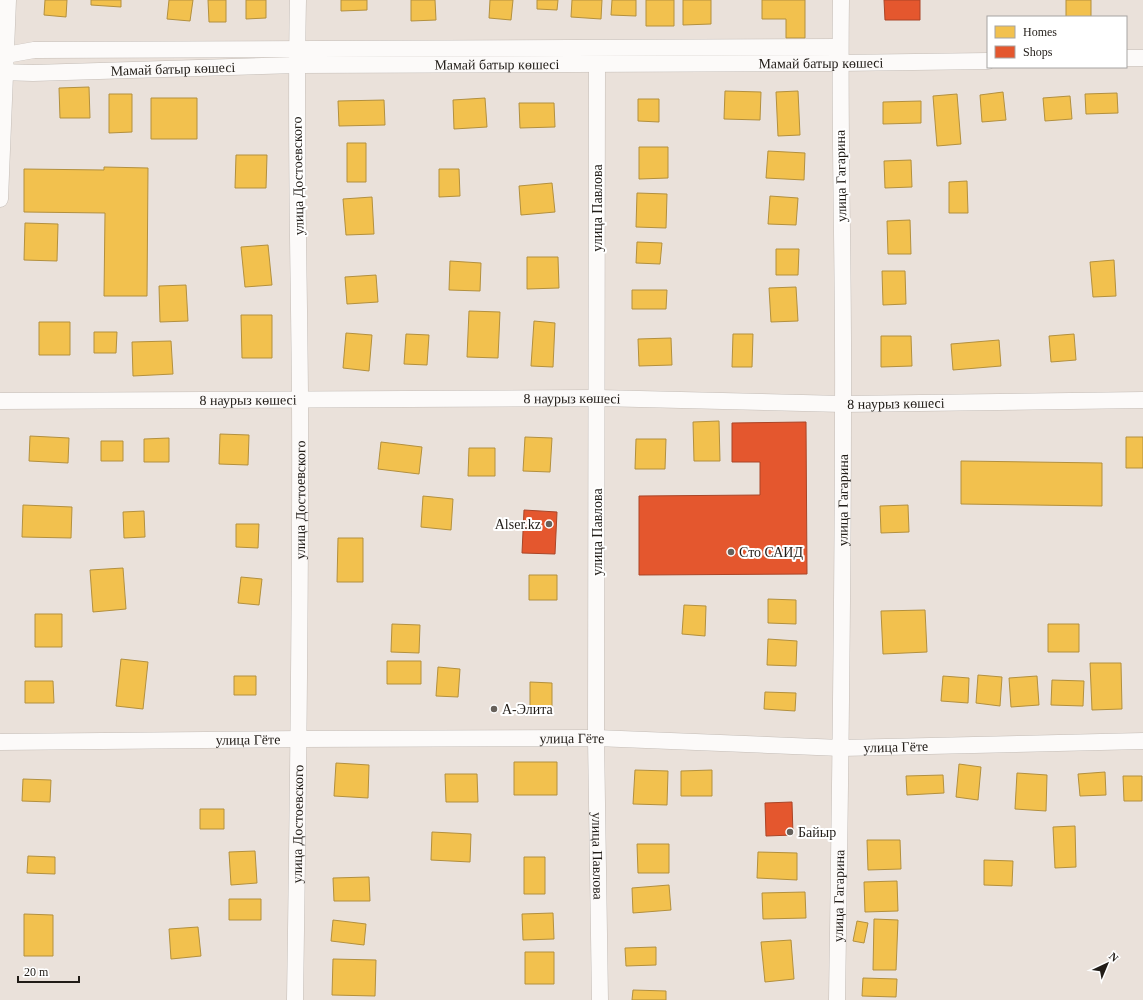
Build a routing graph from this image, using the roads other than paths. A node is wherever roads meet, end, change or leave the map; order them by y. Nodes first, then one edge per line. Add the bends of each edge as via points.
1 (8, 0) edge
2 (298, 0) edge
3 (841, 0) edge
4 (840, 47) junction
5 (297, 48) junction
6 (1127, 58) edge
7 (1143, 58) edge
8 (987, 61) edge
9 (840, 63) junction
10 (3, 64) edge
11 (597, 64) junction
12 (297, 65) junction
13 (0, 199) edge
14 (598, 398) junction
15 (300, 399) junction
16 (0, 400) edge
17 (1143, 400) edge
18 (843, 404) junction
19 (596, 738) junction
20 (299, 739) junction
21 (1143, 741) edge
22 (0, 742) edge
23 (841, 748) junction
24 (295, 1000) edge
25 (600, 1000) edge
26 (837, 1000) edge

1 - 10 street
2 - 5 street, улица Достоевского
3 - 4 street, улица Гагарина
4 - 5 street, Мамай батыр көшесі
4 - 9 street, улица Гагарина
5 - 10 street, Мамай батыр көшесі via 34,50
5 - 12 street, улица Достоевского
6 - 7 street
8 - 9 street, Мамай батыр көшесі
9 - 11 street, Мамай батыр көшесі
9 - 18 street, улица Гагарина
10 - 12 street, Мамай батыр көшесі via 41,72
10 - 13 street
11 - 12 street, Мамай батыр көшесі
11 - 14 street, улица Павлова
12 - 15 street, улица Достоевского
14 - 15 street, 8 наурыз көшесі
14 - 18 street, 8 наурыз көшесі
14 - 19 street, улица Павлова
15 - 16 street, 8 наурыз көшесі
15 - 20 street, улица Достоевского
17 - 18 street, 8 наурыз көшесі
18 - 23 street, улица Гагарина
19 - 20 street, улица Гёте
19 - 23 street, улица Гёте
19 - 25 street, улица Павлова
20 - 22 street, улица Гёте
20 - 24 street, улица Достоевского
21 - 23 street, улица Гёте
23 - 26 street, улица Гагарина

